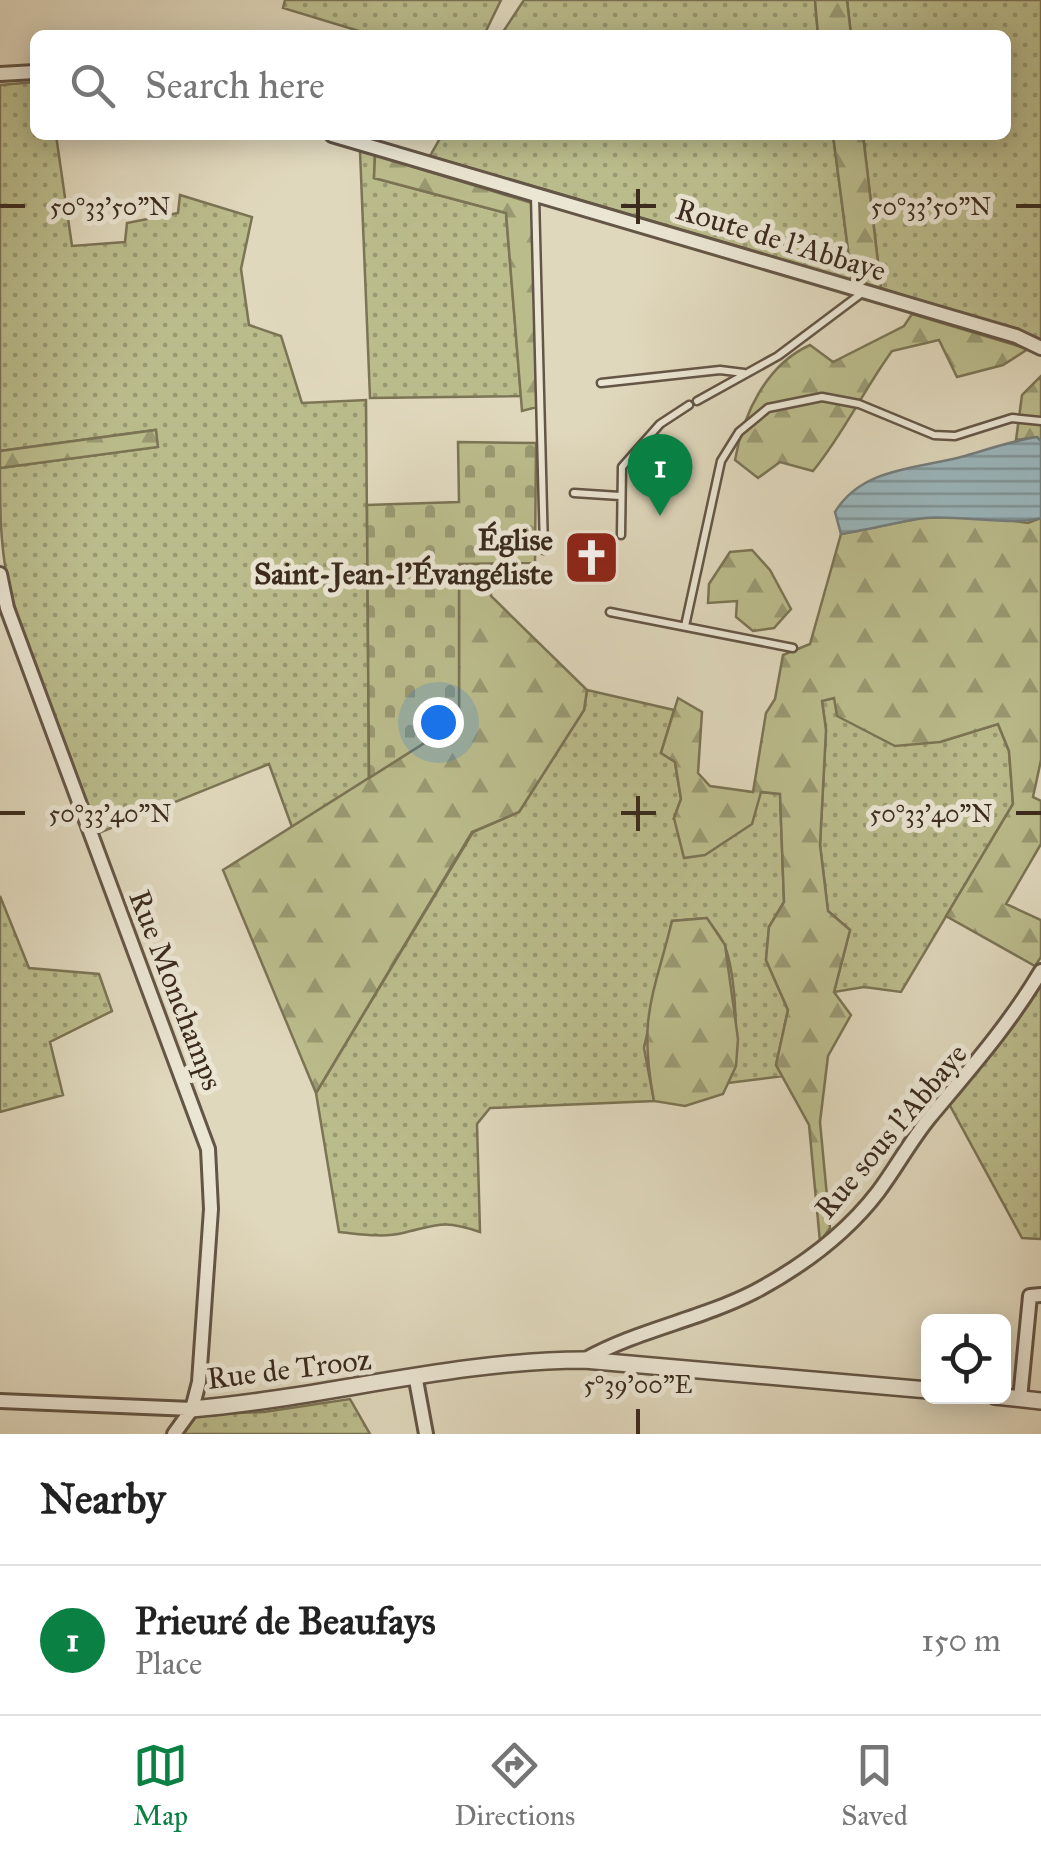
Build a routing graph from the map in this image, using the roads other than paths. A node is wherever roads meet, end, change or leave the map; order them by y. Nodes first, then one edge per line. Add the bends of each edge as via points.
1 (30, 72) edge
2 (0, 74) edge
3 (349, 140) edge
4 (534, 194) junction
5 (864, 291) junction
6 (1041, 348) edge
7 (745, 373) junction
8 (601, 383) dead end
9 (1041, 421) edge
10 (574, 493) dead end
11 (620, 496) junction
12 (621, 535) dead end
13 (544, 550) dead end
14 (0, 574) edge
15 (610, 612) dead end
16 (684, 626) junction
17 (793, 648) dead end
18 (1041, 971) edge
19 (1041, 1295) edge
20 (584, 1360) junction
21 (416, 1380) junction
22 (921, 1389) edge
23 (1011, 1398) edge
24 (1020, 1399) junction
25 (1041, 1400) edge
26 (0, 1401) edge
27 (192, 1409) junction
28 (174, 1434) edge
29 (426, 1434) edge

1 - 2 street
3 - 4 street, Route de l'Abbaye
4 - 5 street, Route de l'Abbaye
4 - 13 lane
5 - 6 street, Route de l'Abbaye
5 - 7 lane via 793,346
7 - 8 lane
7 - 11 lane via 660,424 628,458
9 - 16 lane via 1012,418 956,436 934,435 822,397 768,408 739,432 721,461
10 - 11 lane
11 - 12 lane
14 - 27 street, Rue Monchamps via 208,1149 206,1300
15 - 16 lane
16 - 17 lane
18 - 20 street, Rue sous l'Abbaye via 994,1045 832,1241 755,1291
19 - 24 street via 1030,1296
20 - 21 street, Rue de Trooz via 527,1360
20 - 22 street, Rue de Trooz
21 - 27 street, Rue de Trooz
21 - 29 street
23 - 24 street
24 - 25 street
26 - 27 street, Rue de Trooz
27 - 28 street, Rue Monchamps

